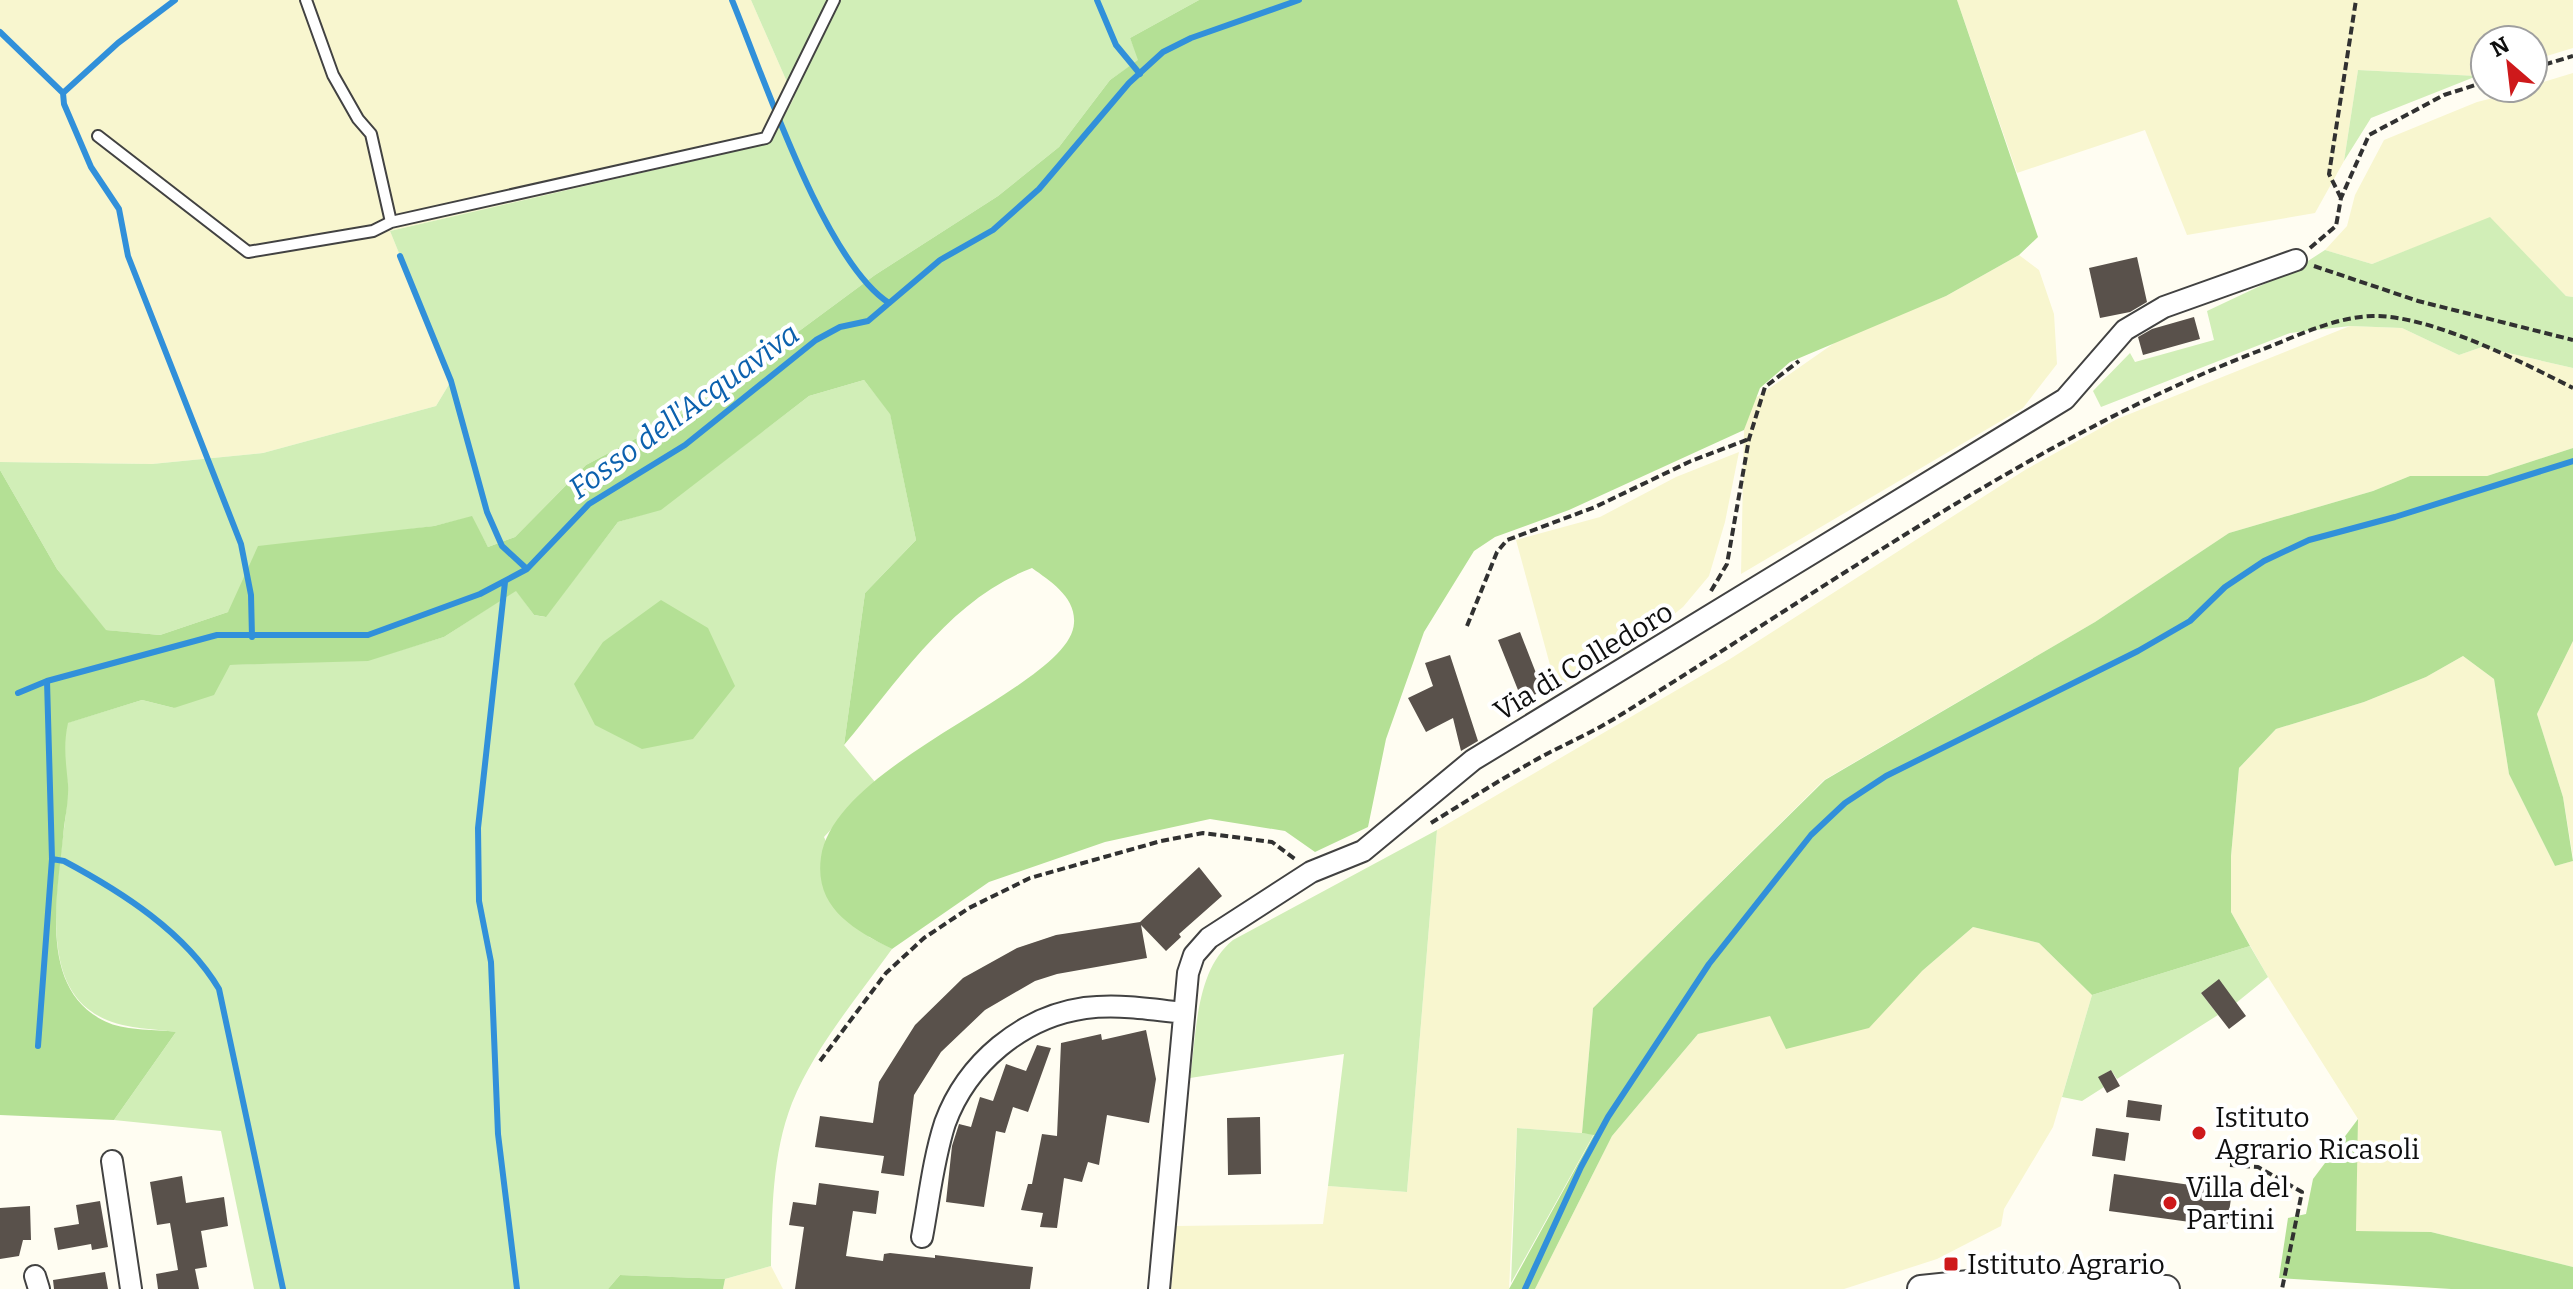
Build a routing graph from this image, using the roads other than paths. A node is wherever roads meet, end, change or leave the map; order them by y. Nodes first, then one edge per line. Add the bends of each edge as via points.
1 (306, 0) edge
2 (834, 0) edge
3 (98, 136) dead end
4 (391, 222) junction
5 (2296, 260) road end
6 (1183, 1013) junction
7 (112, 1161) dead end
8 (922, 1237) dead end
9 (131, 1289) edge
10 (1159, 1289) edge
11 (1921, 1289) edge
12 (2166, 1289) edge

1 - 4 lane via 333,75 371,134
2 - 4 lane via 766,138
3 - 4 lane via 248,252 373,231
5 - 6 street, Via di Colledoro via 2164,307 2125,330 2065,399 1473,760 1363,851 1311,872 1216,932 1191,963
6 - 8 street via 1083,1008 1043,1020 994,1051 964,1086 947,1119
6 - 10 street, Via di Colledoro
7 - 9 street
11 - 12 street via 1969,1284

